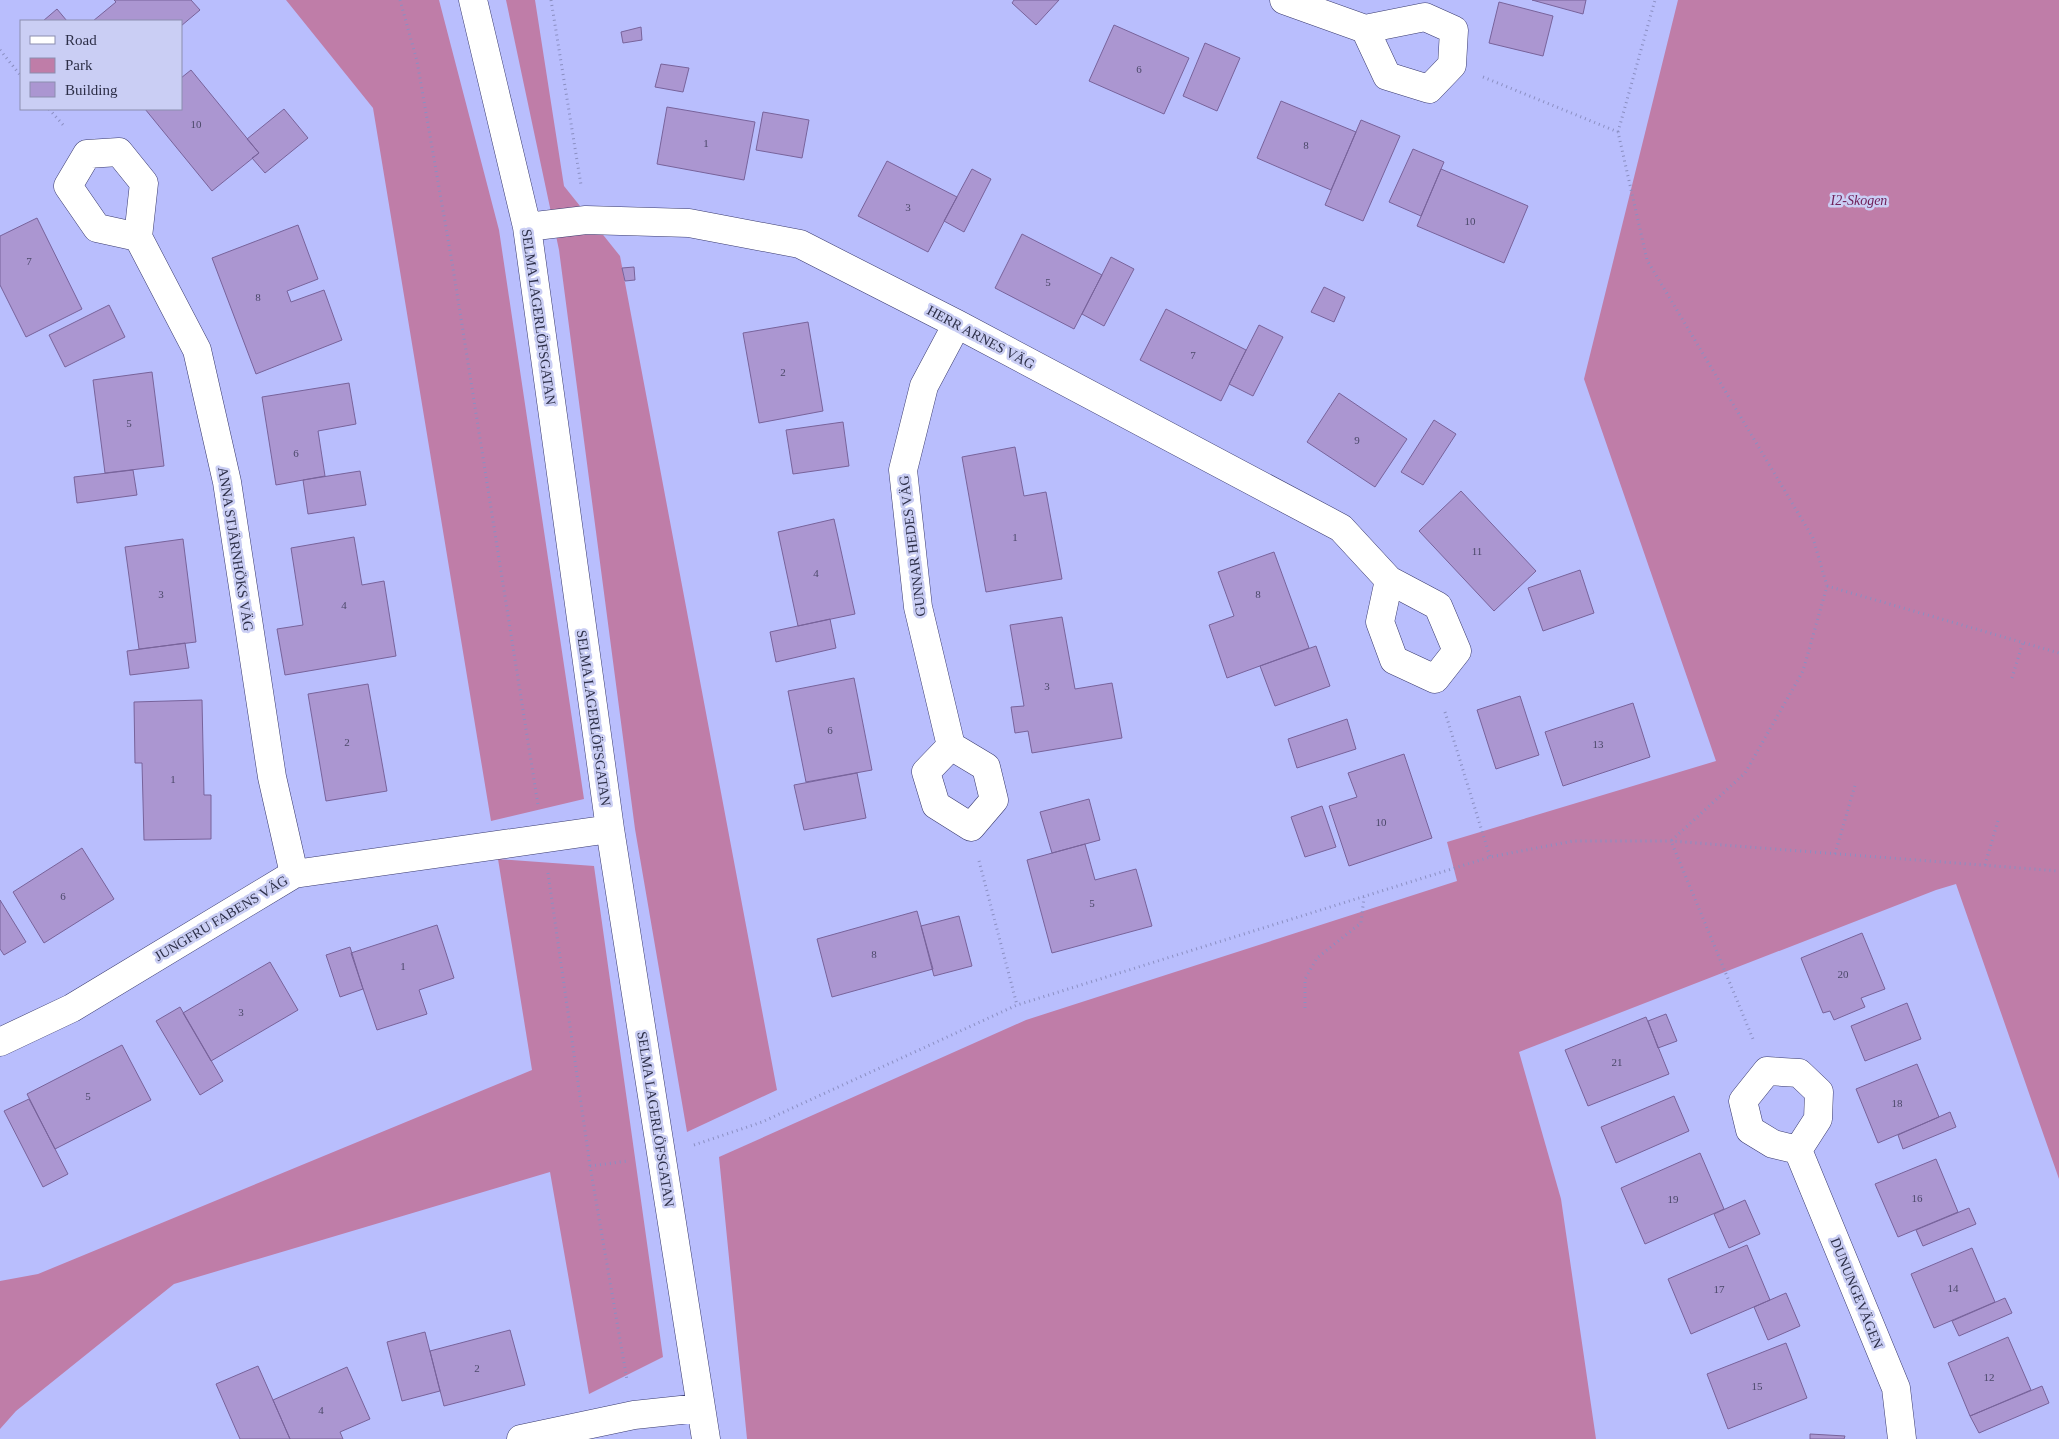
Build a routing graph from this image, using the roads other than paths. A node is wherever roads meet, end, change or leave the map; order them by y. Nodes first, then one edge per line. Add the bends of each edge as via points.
1 (473, 0) edge
2 (1284, 0) edge
3 (1365, 29) junction
4 (527, 227) junction
5 (138, 237) dead end
6 (957, 324) junction
7 (1389, 580) junction
8 (950, 746) junction
9 (610, 829) junction
10 (294, 874) junction
11 (0, 1042) edge
12 (1798, 1150) junction
13 (700, 1408) junction
14 (521, 1439) edge
15 (706, 1439) edge
16 (1902, 1439) edge

1 - 4 street, SELMA LAGERLÖFSGATAN
2 - 3 street
3 - 3 street via 1425,17 1454,30 1452,65 1429,89 1387,76
4 - 6 street, HERR ARNES VÄG via 586,220 689,224 800,244
4 - 9 street, SELMA LAGERLÖFSGATAN
5 - 10 street, ANNA STJÄRNHÖKS VÄG via 197,350 227,482 272,777
6 - 7 street, HERR ARNES VÄG via 1341,528
6 - 8 street, GUNNAR HEDES VÄG via 924,386 903,470 918,607
7 - 7 street, HERR ARNES VÄG via 1438,606 1457,651 1434,678 1394,660 1380,622
8 - 8 street via 986,767 994,800 970,826 936,806 926,772
9 - 10 street, JUNGFRU FABENS VÄG
9 - 13 street, SELMA LAGERLÖFSGATAN
10 - 11 street, JUNGFRU FABENS VÄG via 72,1008
12 - 12 street via 1818,1119 1819,1092 1799,1073 1767,1071 1743,1101 1750,1130 1773,1144
12 - 16 street, DUNUNGEVÄGEN via 1896,1388
13 - 14 street via 634,1415
13 - 15 street, SELMA LAGERLÖFSGATAN

